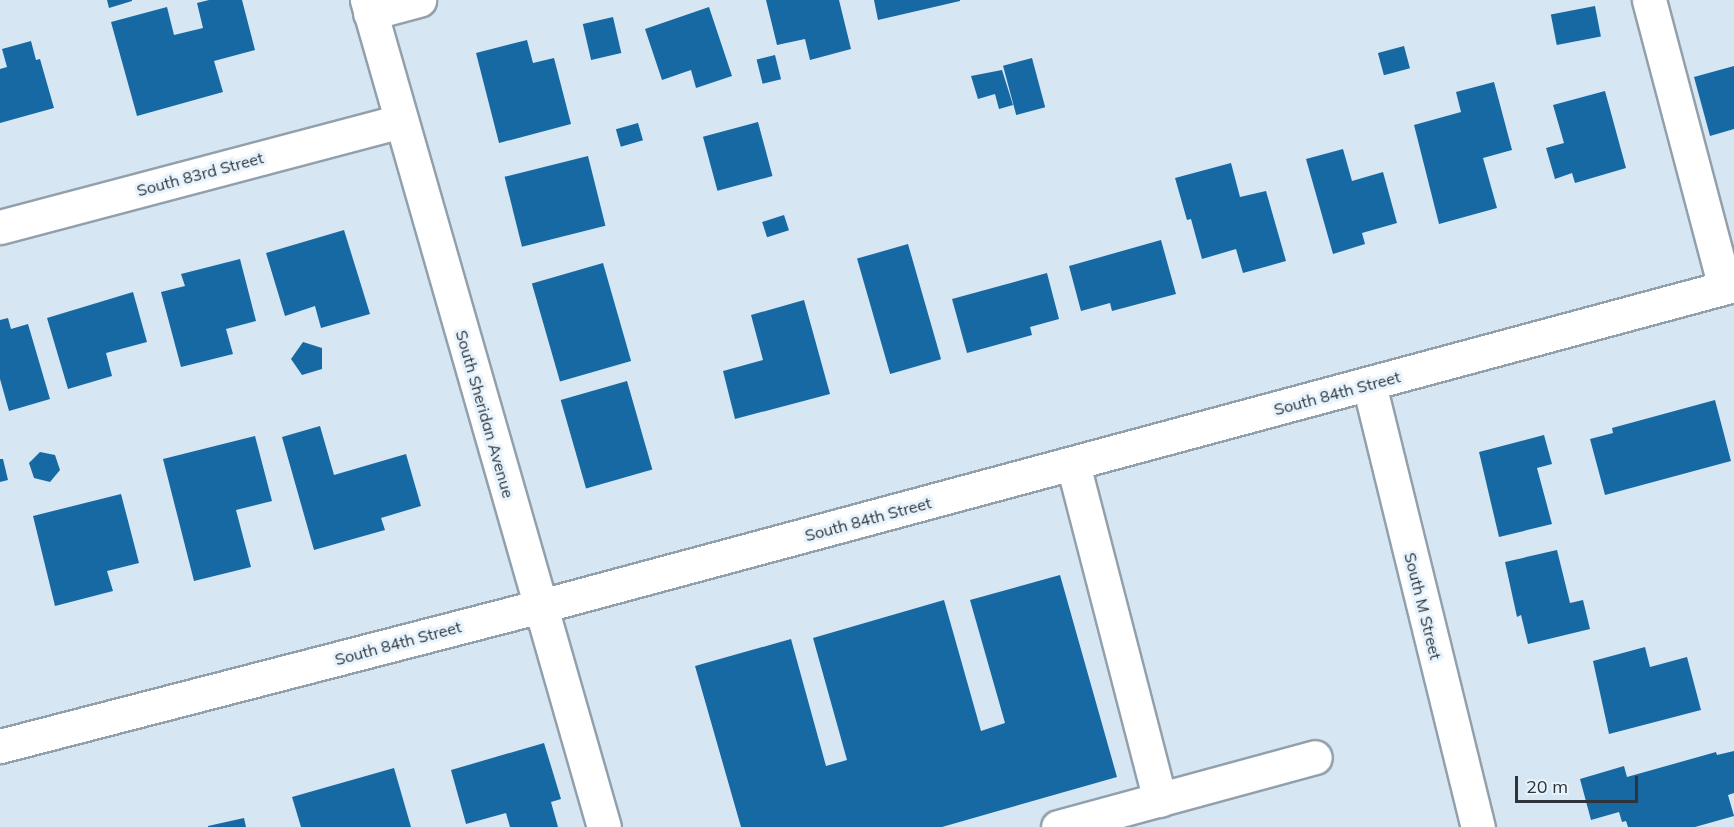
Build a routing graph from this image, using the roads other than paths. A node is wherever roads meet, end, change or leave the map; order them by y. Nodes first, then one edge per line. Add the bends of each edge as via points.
1 (419, 0) edge
2 (1648, 0) edge
3 (369, 7) edge
4 (401, 121) junction
5 (0, 227) edge
6 (1729, 286) edge
7 (1369, 384) junction
8 (1073, 464) junction
9 (541, 606) junction
10 (0, 746) edge
11 (1315, 757) dead end
12 (1160, 800) junction
13 (604, 827) edge
14 (1058, 827) edge
15 (1478, 827) edge

1 - 3 main road
2 - 6 main road
3 - 4 main road, South Sheridan Avenue
4 - 5 main road, South 83rd Street
4 - 9 main road, South Sheridan Avenue
6 - 7 main road, South 84th Street
7 - 8 main road, South 84th Street
7 - 15 main road, South M Street
8 - 9 main road, South 84th Street
8 - 12 main road
9 - 10 main road, South 84th Street
9 - 13 main road, South Sheridan Avenue
11 - 12 main road
12 - 14 main road

